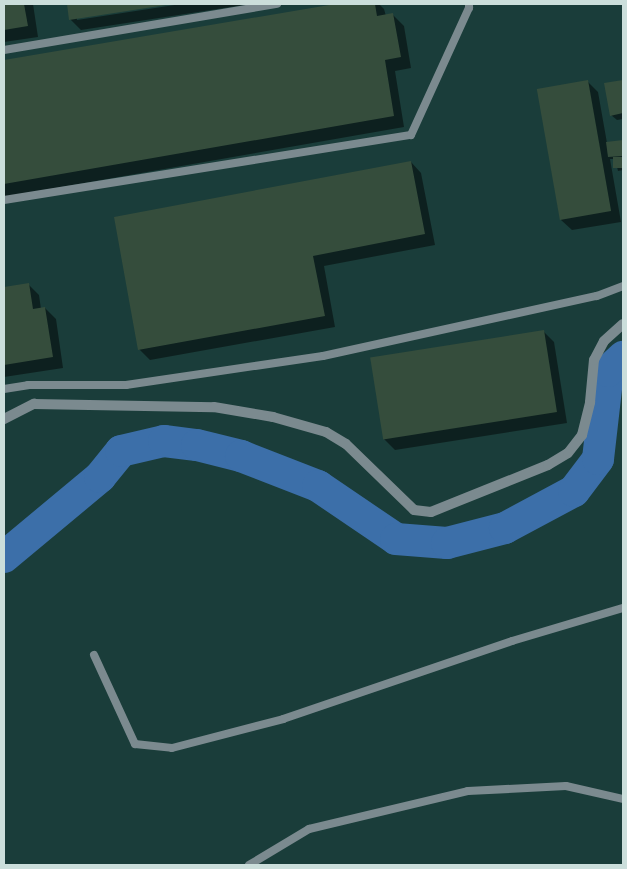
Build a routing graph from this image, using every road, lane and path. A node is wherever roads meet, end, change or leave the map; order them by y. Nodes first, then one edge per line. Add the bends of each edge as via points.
1 (276, 4) edge
2 (469, 4) edge
3 (4, 50) edge
4 (4, 200) edge
5 (623, 286) edge
6 (623, 324) edge
7 (4, 389) edge
8 (4, 419) edge
9 (623, 608) edge
10 (94, 655) dead end
11 (623, 799) edge
12 (249, 865) edge

1 - 3 lane
2 - 4 lane via 411,134
5 - 7 lane via 597,296 323,356 126,385 28,385
6 - 8 street via 604,341 594,360 590,402 582,435 568,454 431,512 414,510 346,444 326,432 273,417 214,407 34,404
9 - 10 lane via 512,641 283,719 172,748 135,744
11 - 12 lane via 566,786 468,791 309,829

